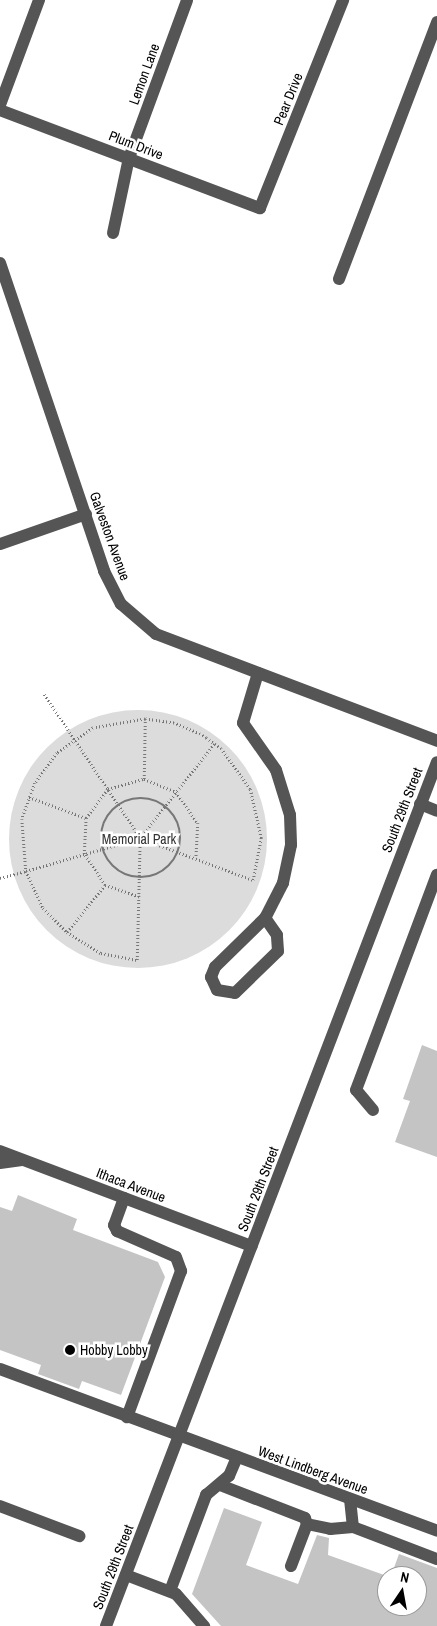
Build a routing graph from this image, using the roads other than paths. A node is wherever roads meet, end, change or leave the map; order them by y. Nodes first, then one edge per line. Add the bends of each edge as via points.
1 (38, 0) edge
2 (187, 0) edge
3 (343, 0) edge
4 (437, 22) edge
5 (0, 105) edge
6 (0, 110) edge
7 (130, 158) junction
8 (260, 208) joint
9 (114, 233) dead end
10 (0, 262) edge
11 (338, 279) dead end
12 (86, 514) junction
13 (0, 544) edge
14 (258, 673) junction
15 (437, 741) edge
16 (437, 762) edge
17 (420, 804) junction
18 (437, 810) edge
19 (437, 875) edge
20 (265, 918) junction
21 (373, 1110) dead end
22 (0, 1151) edge
23 (24, 1160) junction
24 (0, 1163) edge
25 (124, 1198) junction
26 (252, 1246) junction
27 (0, 1369) edge
28 (127, 1416) junction
29 (180, 1436) junction
30 (237, 1457) junction
31 (220, 1485) junction
32 (350, 1499) junction
33 (0, 1506) edge
34 (307, 1524) junction
35 (353, 1527) junction
36 (437, 1532) edge
37 (78, 1536) dead end
38 (437, 1559) edge
39 (291, 1566) dead end
40 (126, 1575) junction
41 (170, 1592) junction
42 (106, 1626) edge
43 (204, 1626) edge

1 - 5 street
2 - 7 street, Lemon Lane
3 - 8 street, Pear Drive
4 - 11 street
6 - 7 street, Plum Drive
7 - 8 street, Plum Drive
7 - 9 street, Lemon Lane
10 - 12 street, Galveston Avenue
12 - 13 street
12 - 14 street, Galveston Avenue via 104,571 121,604 136,620 156,634
14 - 15 street, Galveston Avenue
14 - 20 street via 243,723 276,770 292,829 283,883
16 - 17 street, South 29th Street
17 - 18 street
17 - 26 street, South 29th Street
19 - 21 street via 356,1090
20 - 20 street via 215,967 211,977 217,990 235,994 278,951 277,935
22 - 23 street, Ithaca Avenue
23 - 24 street
23 - 25 street, Ithaca Avenue
25 - 26 street, Ithaca Avenue
25 - 28 street via 114,1225 117,1231 176,1257 181,1271
26 - 29 street, South 29th Street
27 - 28 street, West Lindberg Avenue
28 - 29 street, West Lindberg Avenue
29 - 30 street, West Lindberg Avenue
29 - 40 street, South 29th Street
30 - 31 street
30 - 32 street, West Lindberg Avenue
31 - 34 street via 305,1518
31 - 41 street via 206,1495
32 - 35 street
32 - 36 street, West Lindberg Avenue
33 - 37 street
34 - 35 street via 330,1529
34 - 39 street
35 - 38 street
40 - 41 street
40 - 42 street, South 29th Street
41 - 43 street

